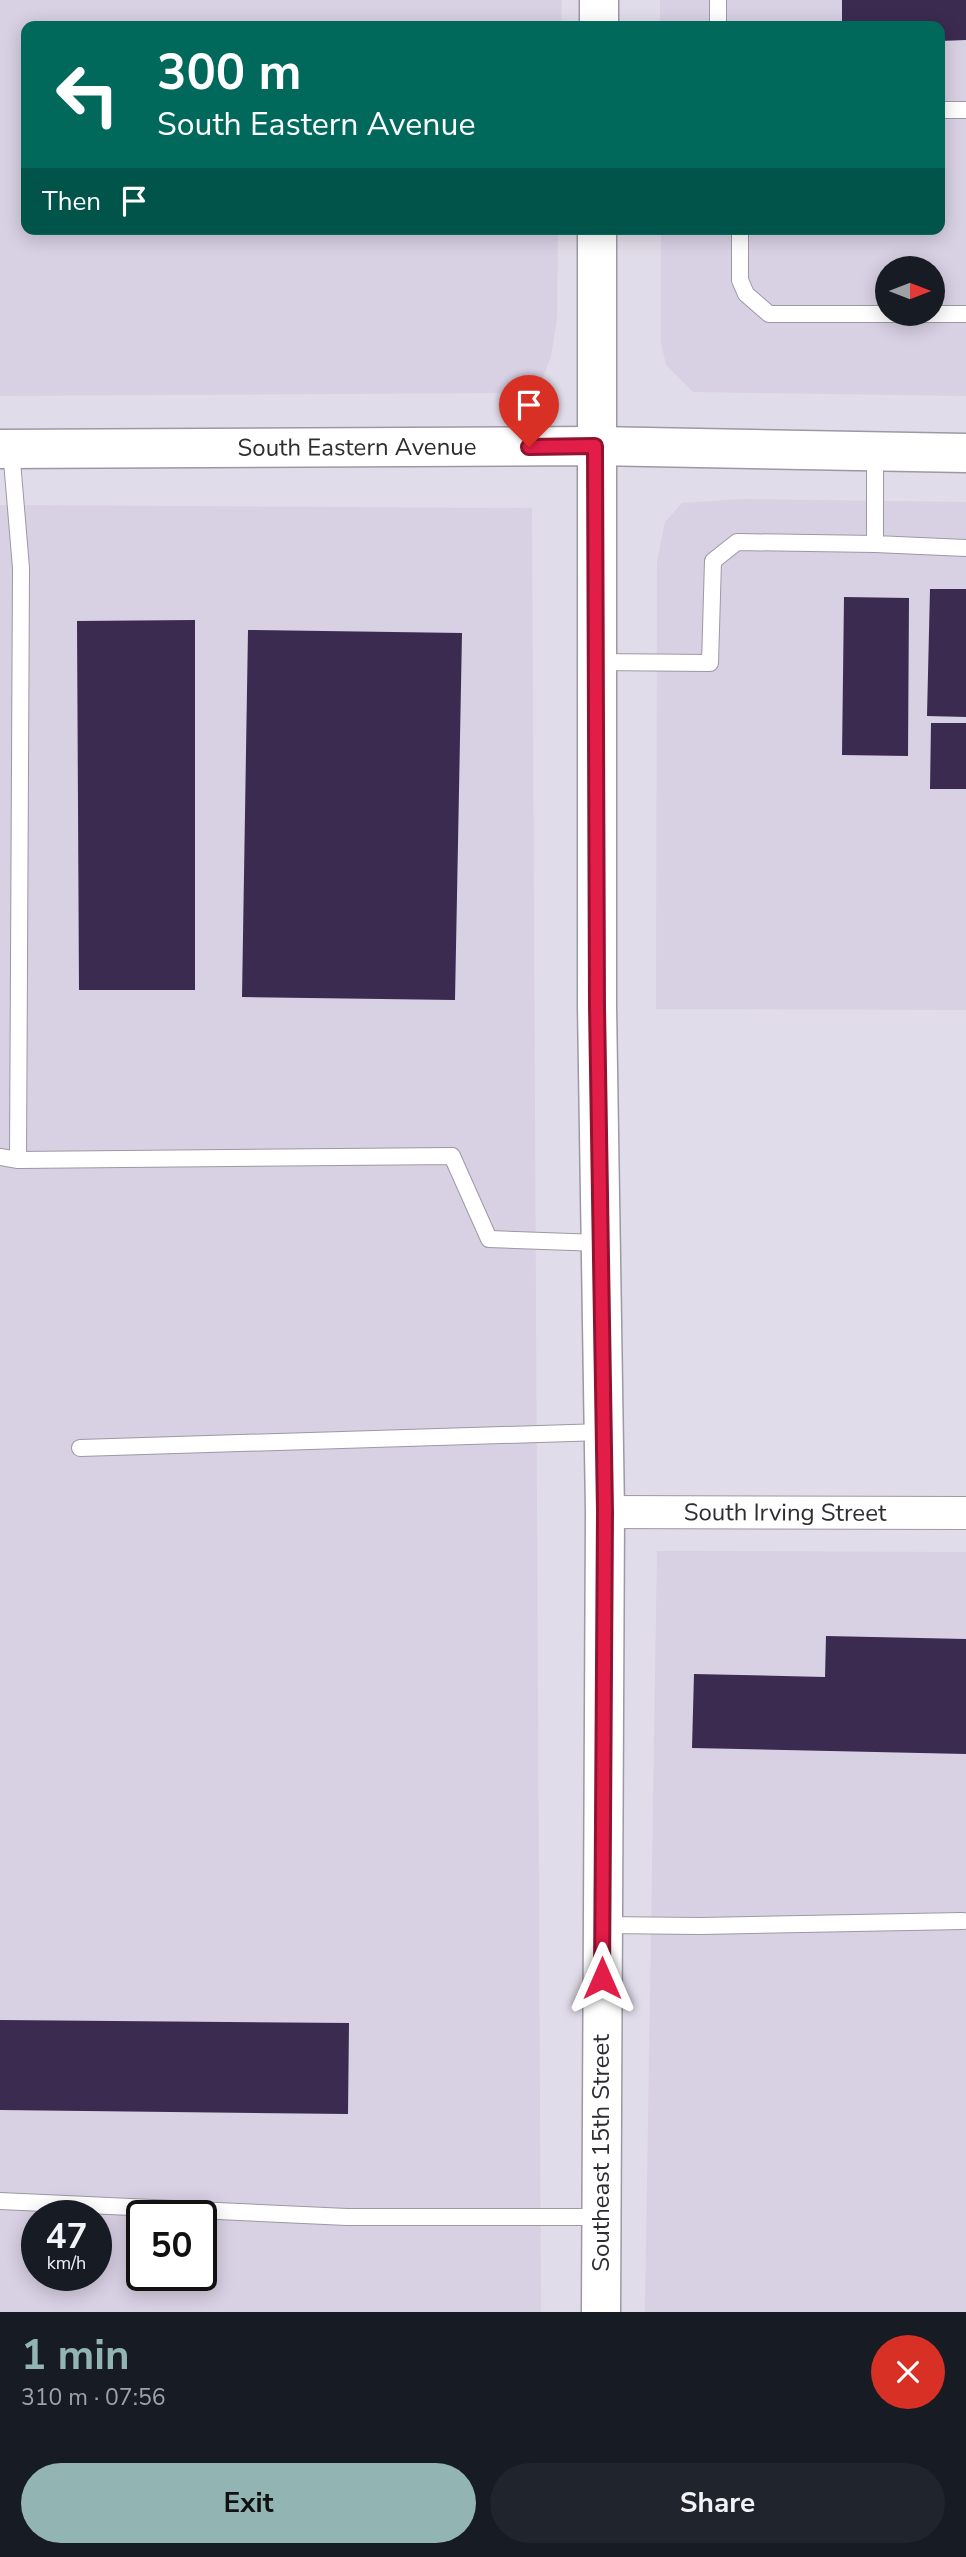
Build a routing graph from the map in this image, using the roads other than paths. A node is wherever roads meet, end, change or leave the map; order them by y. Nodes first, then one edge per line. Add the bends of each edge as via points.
1 (599, 0) edge
2 (718, 0) edge
3 (599, 21) edge
4 (718, 21) edge
5 (945, 110) edge
6 (966, 110) edge
7 (597, 235) edge
8 (740, 235) edge
9 (966, 314) edge
10 (595, 446) junction
11 (5, 449) edge
12 (875, 452) junction
13 (966, 453) edge
14 (875, 544) junction
15 (966, 548) edge
16 (596, 662) junction
17 (0, 1157) edge
18 (19, 1160) junction
19 (600, 1244) junction
20 (603, 1432) junction
21 (80, 1448) dead end
22 (605, 1512) junction
23 (966, 1513) edge
24 (962, 1921) dead end
25 (602, 1925) junction
26 (0, 2201) edge
27 (601, 2217) junction
28 (601, 2312) edge

1 - 3 main road
2 - 4 lane
5 - 6 lane
7 - 10 main road, Southeast 15th Street
8 - 9 lane via 740,280 746,294 769,314
10 - 11 main road, South Eastern Avenue
10 - 12 main road, South Eastern Avenue
10 - 16 main road, Southeast 15th Street
11 - 18 lane via 21,568
12 - 13 main road, South Eastern Avenue
12 - 14 lane
14 - 15 lane
14 - 16 lane via 737,542 713,561 710,663
16 - 19 main road, Southeast 15th Street
17 - 18 lane
18 - 19 lane via 452,1156 489,1239
19 - 20 main road, Southeast 15th Street
20 - 21 lane
20 - 22 main road, Southeast 15th Street
22 - 23 street, South Irving Street
22 - 25 main road, Southeast 15th Street
24 - 25 lane
25 - 27 main road, Southeast 15th Street
26 - 27 lane via 347,2217
27 - 28 main road, Southeast 15th Street

